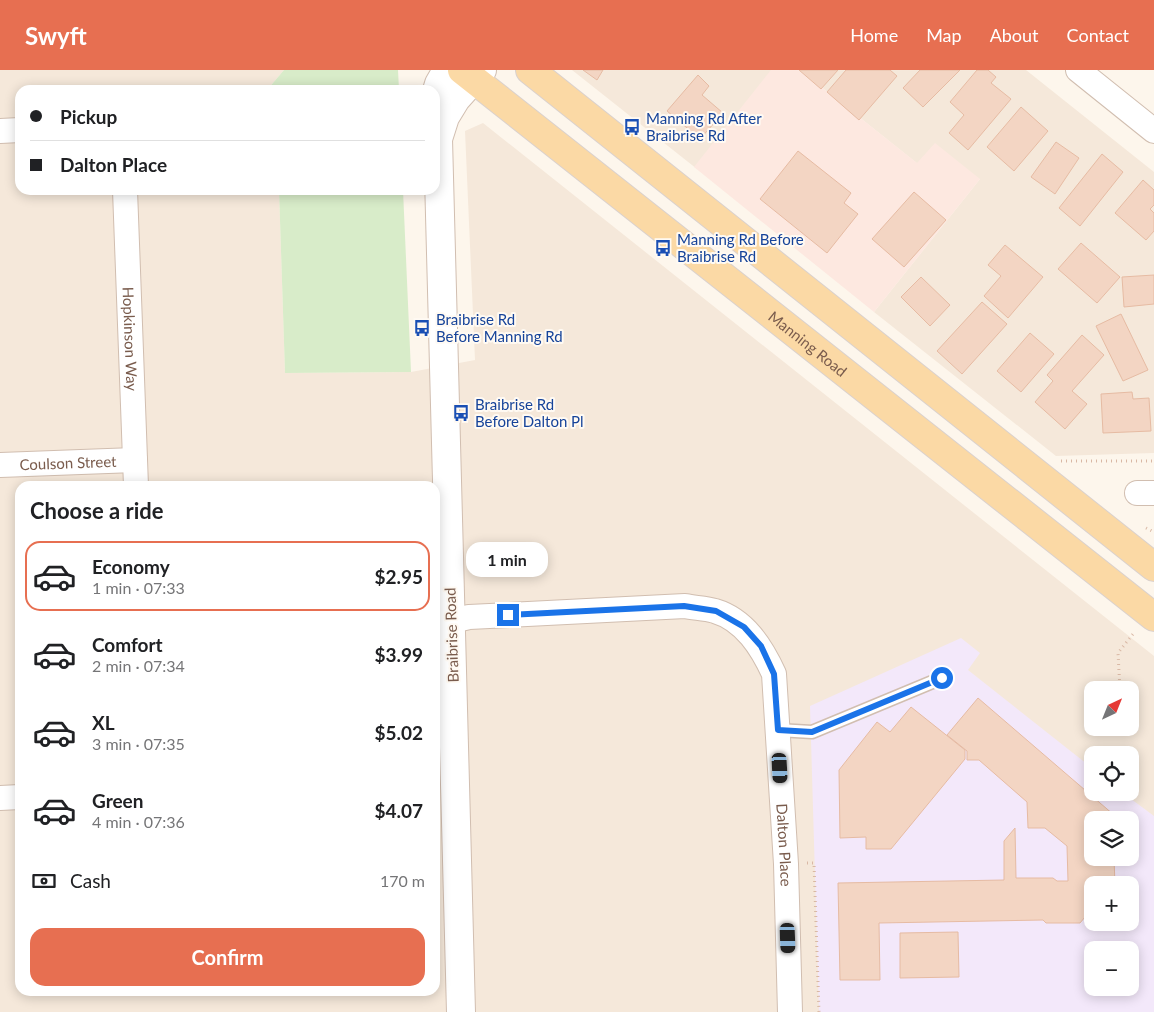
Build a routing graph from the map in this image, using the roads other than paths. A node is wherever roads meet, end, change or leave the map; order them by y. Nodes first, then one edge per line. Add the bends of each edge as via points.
1 (447, 70) edge
2 (530, 70) edge
3 (1078, 70) edge
4 (473, 74) edge
5 (439, 85) edge
6 (440, 129) edge
7 (15, 130) edge
8 (0, 131) edge
9 (1154, 131) edge
10 (125, 195) edge
11 (437, 195) edge
12 (135, 460) junction
13 (0, 464) edge
14 (136, 481) edge
15 (1151, 563) edge
16 (1154, 617) edge
17 (443, 623) edge
18 (942, 678) dead end
19 (778, 730) junction
20 (15, 797) edge
21 (0, 798) edge
22 (461, 1012) edge
23 (790, 1012) edge

1 - 5 street
2 - 15 main road
3 - 9 street
4 - 6 street, Braibrise Road
4 - 16 main road, Manning Road
7 - 8 street
10 - 12 street, Hopkinson Way
11 - 17 street, Braibrise Road
12 - 13 street, Coulson Street
12 - 14 street, Hopkinson Way
17 - 19 street, Dalton Place via 469,617 684,606 716,611 744,627 761,646 774,674
17 - 22 street, Braibrise Road
18 - 19 lane via 812,732
19 - 23 street, Dalton Place
20 - 21 street

